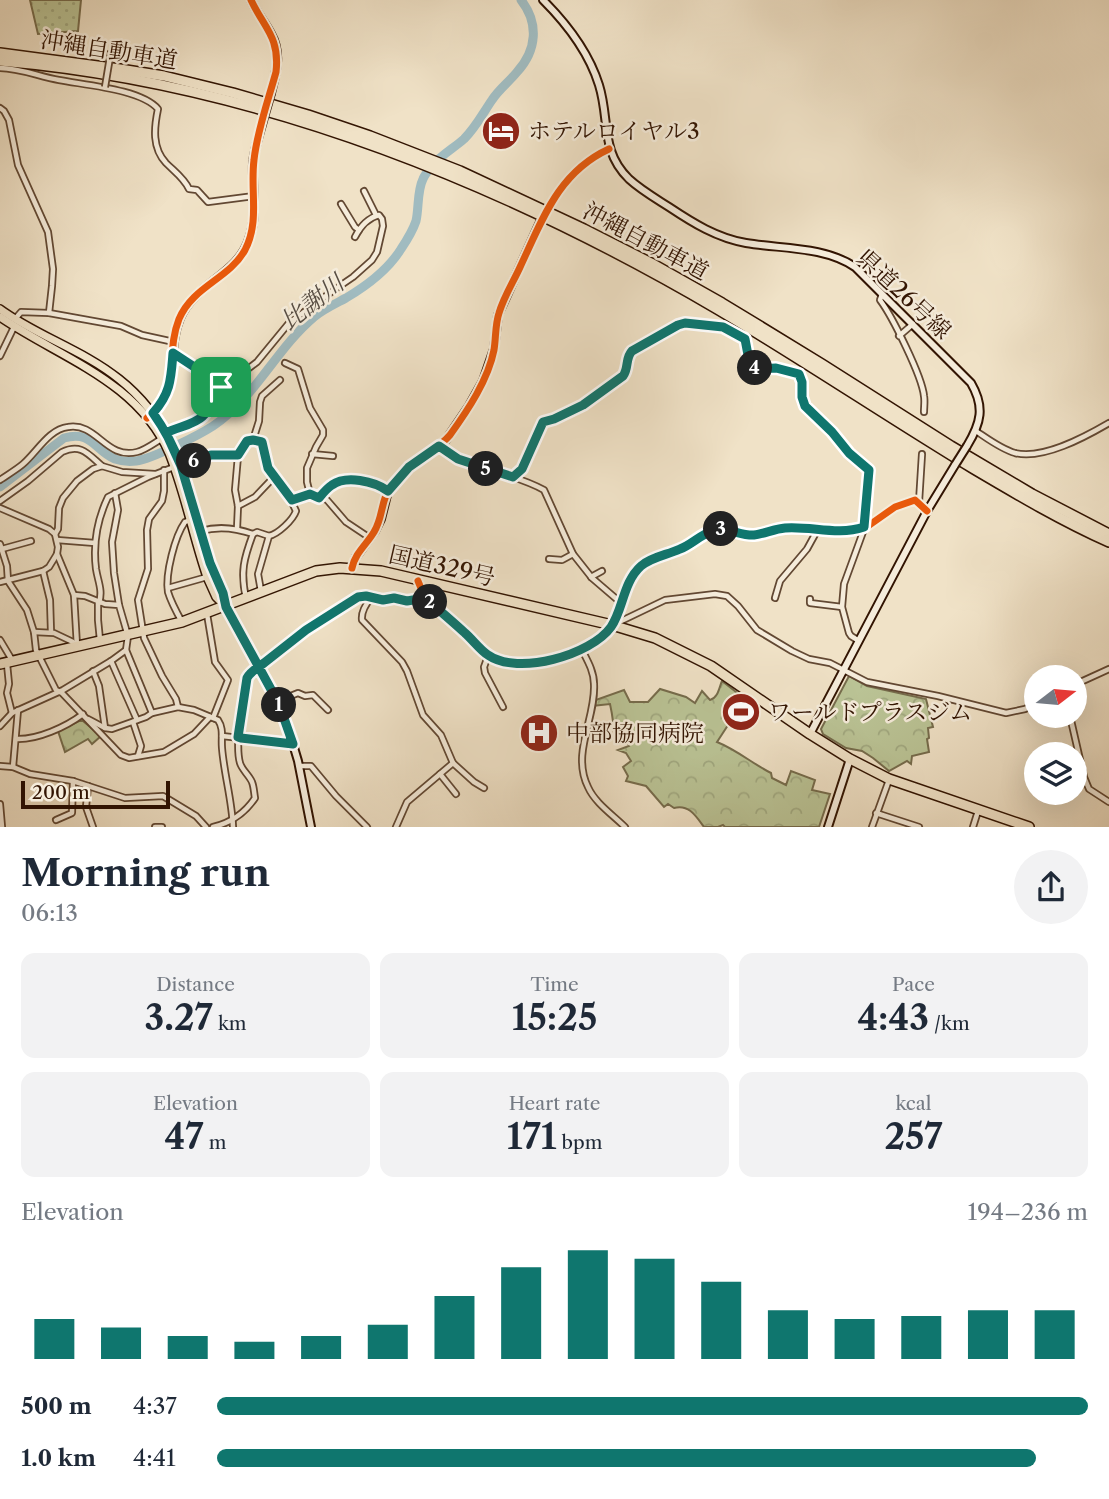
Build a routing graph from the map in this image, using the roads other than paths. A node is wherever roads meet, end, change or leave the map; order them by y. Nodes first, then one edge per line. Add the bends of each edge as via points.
1 (251, 0) edge
2 (543, 0) edge
3 (111, 51) dead end
4 (0, 53) edge
5 (0, 61) edge
6 (0, 68) edge
7 (105, 87) junction
8 (0, 108) edge
9 (609, 149) junction
10 (406, 154) junction
11 (460, 175) junction
12 (364, 191) dead end
13 (254, 196) junction
14 (341, 204) dead end
15 (550, 204) dead end
16 (376, 215) junction
17 (541, 220) dead end
18 (359, 230) junction
19 (355, 237) dead end
20 (882, 293) junction
21 (0, 309) edge
22 (48, 313) junction
23 (0, 317) edge
24 (15, 323) junction
25 (913, 324) junction
26 (900, 336) junction
27 (174, 342) junction
28 (173, 353) junction
29 (0, 356) edge
30 (285, 363) dead end
31 (280, 380) dead end
32 (221, 387) junction
33 (924, 412) dead end
34 (150, 416) junction
35 (1109, 423) edge
36 (976, 431) junction
37 (164, 437) junction
38 (253, 440) junction
39 (439, 446) junction
40 (312, 454) junction
41 (922, 454) dead end
42 (238, 455) junction
43 (333, 456) dead end
44 (102, 466) junction
45 (178, 467) junction
46 (164, 470) junction
47 (155, 474) junction
48 (274, 477) junction
49 (513, 477) junction
50 (0, 480) edge
51 (388, 491) junction
52 (115, 493) junction
53 (310, 494) junction
54 (319, 498) junction
55 (292, 500) junction
56 (0, 501) edge
57 (919, 503) junction
58 (238, 506) junction
59 (0, 508) edge
60 (927, 511) junction
61 (294, 516) junction
62 (190, 520) junction
63 (299, 521) dead end
64 (864, 527) junction
65 (818, 528) junction
66 (237, 529) junction
67 (201, 531) junction
68 (55, 534) junction
69 (253, 534) junction
70 (1109, 534) edge
71 (269, 536) junction
72 (370, 538) junction
73 (57, 540) junction
74 (31, 541) dead end
75 (1109, 542) edge
76 (95, 543) junction
77 (1, 547) edge
78 (57, 554) junction
79 (573, 554) junction
80 (549, 559) dead end
81 (352, 568) junction
82 (602, 570) dead end
83 (43, 571) junction
84 (207, 577) junction
85 (591, 577) junction
86 (8, 581) junction
87 (418, 581) junction
88 (0, 582) edge
89 (168, 588) junction
90 (261, 592) junction
91 (74, 595) junction
92 (246, 598) junction
93 (371, 598) junction
94 (425, 598) junction
95 (775, 598) dead end
96 (810, 599) dead end
97 (621, 602) junction
98 (99, 603) junction
99 (119, 605) junction
100 (226, 607) junction
101 (842, 607) junction
102 (206, 614) junction
103 (182, 622) junction
104 (612, 625) junction
105 (34, 632) junction
106 (51, 632) junction
107 (144, 632) junction
108 (128, 636) junction
109 (0, 640) edge
110 (860, 641) junction
111 (101, 642) junction
112 (76, 647) junction
113 (582, 648) junction
114 (3, 650) edge
115 (125, 650) junction
116 (39, 656) junction
117 (488, 656) junction
118 (111, 661) junction
119 (7, 663) edge
120 (259, 667) junction
121 (1109, 669) edge
122 (845, 670) junction
123 (93, 671) junction
124 (1087, 679) edge
125 (58, 692) junction
126 (278, 701) junction
127 (503, 707) dead end
128 (178, 708) junction
129 (1024, 709) edge
130 (18, 710) junction
131 (328, 710) dead end
132 (12, 713) junction
133 (152, 713) junction
134 (85, 717) junction
135 (212, 718) junction
136 (135, 721) junction
137 (0, 726) edge
138 (105, 728) junction
139 (1073, 728) edge
140 (810, 734) junction
141 (222, 736) junction
142 (238, 737) junction
143 (16, 739) junction
144 (293, 744) junction
145 (138, 756) junction
146 (850, 760) junction
147 (453, 763) junction
148 (0, 766) edge
149 (299, 766) junction
150 (13, 767) junction
151 (440, 774) junction
152 (889, 779) junction
153 (73, 781) junction
154 (88, 786) junction
155 (484, 788) dead end
156 (456, 794) dead end
157 (1109, 802) edge
158 (0, 804) edge
159 (978, 810) junction
160 (876, 813) junction
161 (57, 820) dead end
162 (233, 820) junction
163 (2, 827) edge
164 (93, 827) edge
165 (155, 827) edge
166 (162, 827) edge
167 (206, 827) edge
168 (214, 827) edge
169 (233, 827) edge
170 (311, 827) edge
171 (367, 827) edge
172 (396, 827) edge
173 (625, 827) edge
174 (828, 827) edge
175 (872, 827) edge
176 (919, 827) edge
177 (973, 827) edge
178 (1029, 827) edge

1 - 13 main road, bridge via 277,52 254,161
2 - 9 main road, 県道26号線 via 568,28 595,74
3 - 7 street, bridge
4 - 10 highway, 沖縄自動車道 via 164,76 222,90 308,115
5 - 10 highway, 沖縄自動車道 via 163,84
6 - 7 street
7 - 13 street via 156,106 153,130 157,150 189,189 197,190 208,202
8 - 22 street via 9,120 18,165 48,232 52,269
9 - 15 street via 569,177
9 - 20 main road, 県道26号線 via 635,184 694,223 736,241 839,258
10 - 11 highway, 沖縄自動車道
11 - 70 highway, 沖縄自動車道 via 651,263 1032,495
11 - 75 highway, 沖縄自動車道 via 729,316 1030,502
12 - 16 street
13 - 27 main road via 253,226 244,251 186,305
14 - 18 street
16 - 18 street
16 - 32 street via 383,226 372,260 289,323 257,362
17 - 39 main road via 498,316 488,372
18 - 19 street
20 - 25 main road, 県道26号線
20 - 26 street via 880,300
21 - 24 main road
22 - 24 street via 21,312
22 - 27 street via 121,326
23 - 24 main road
24 - 29 street
24 - 34 main road via 102,377
25 - 26 street
25 - 36 main road, 県道26号線 via 974,387 980,409
26 - 33 street via 920,380
27 - 28 main road
28 - 32 street
28 - 34 main road via 169,389
30 - 40 street via 298,369 310,408 323,430
31 - 38 street via 262,396
32 - 37 street via 201,418
34 - 37 main road
35 - 36 street via 1034,454 1016,454
36 - 60 main road, 県道26号線, bridge
37 - 45 main road
37 - 50 street via 135,453 118,452 81,427 69,426 50,436
38 - 42 street via 247,441
38 - 48 street via 262,442
39 - 49 street via 458,459
39 - 51 main road via 409,467
40 - 43 street
40 - 53 street via 307,474
41 - 57 street
42 - 45 street via 211,455
42 - 58 street
44 - 47 street
44 - 56 street via 80,449 69,449
44 - 68 street via 77,481 63,498
45 - 46 street
45 - 62 main road
45 - 67 main road
46 - 47 street
46 - 107 street via 162,501 149,519 148,569 138,600
47 - 52 street
48 - 55 street
48 - 58 street via 255,497
49 - 64 street via 522,469 543,422 583,405 623,376 632,351 685,323 723,327 746,336 748,366 799,374 805,406 869,470
49 - 79 street via 544,490
51 - 54 street via 350,480 334,483
51 - 72 main road
52 - 76 street via 108,497
52 - 99 street via 118,510 112,542
53 - 54 street
53 - 55 street
54 - 72 street
55 - 61 street
57 - 60 street
57 - 64 street via 915,500 895,507
58 - 66 street
59 - 68 street
60 - 110 main road, 県道26号線
61 - 63 street
61 - 71 street
62 - 84 main road
62 - 89 street via 177,536
64 - 65 street via 848,532
64 - 101 street via 844,584
65 - 95 street via 780,581
65 - 97 street via 782,528 752,535 713,530 682,549 643,563
66 - 67 street
66 - 69 street
67 - 100 main road
68 - 73 street
69 - 71 street
69 - 92 street via 242,573
71 - 90 street via 258,574
72 - 81 main road
73 - 76 street
73 - 78 street
74 - 77 street
76 - 98 street
77 - 86 street
78 - 83 street
78 - 91 street
79 - 80 street
79 - 85 street
81 - 87 highway, 国道329号
81 - 90 highway, 国道329号 via 316,571
82 - 85 street
83 - 86 street
83 - 106 street
84 - 89 street
84 - 100 main road
85 - 97 street
86 - 88 street
86 - 105 street via 27,610
87 - 94 street
87 - 104 highway, 国道329号
89 - 103 street
90 - 92 highway, 国道329号
91 - 98 street
91 - 112 street
92 - 100 highway, 国道329号
93 - 94 street
93 - 120 street via 351,601
93 - 147 street via 362,621 402,662 423,715 441,735
94 - 117 street
96 - 101 street via 810,603
97 - 104 street
98 - 99 street
98 - 111 street
99 - 108 street
100 - 102 highway, 国道329号
100 - 120 main road
101 - 110 street via 849,633
102 - 103 highway, 国道329号
102 - 135 street via 215,662 228,681
103 - 107 highway, 国道329号
104 - 113 street
104 - 122 street via 665,600 727,596 757,630 809,659
104 - 140 highway, 国道329号 via 695,656
105 - 106 street
105 - 116 street
106 - 112 street
107 - 108 highway, 国道329号
107 - 128 street
108 - 111 highway, 国道329号
108 - 115 street
109 - 114 street
110 - 122 main road, 県道26号線
111 - 112 highway, 国道329号
112 - 116 highway, 国道329号
113 - 117 street via 533,663 502,662
113 - 173 street via 594,684 582,754 583,776 592,795
114 - 119 street
115 - 118 street
115 - 133 street
116 - 119 highway, 国道329号
116 - 125 street
117 - 127 street via 485,673
118 - 123 street
118 - 136 street
119 - 132 street
120 - 126 main road
120 - 142 street via 247,678
121 - 124 street
122 - 129 street via 867,682 1006,713
122 - 140 main road, 県道26号線
123 - 125 street
123 - 138 street
125 - 130 street
125 - 134 street
126 - 131 street via 298,693 313,695
126 - 144 main road
128 - 133 street
128 - 135 street
130 - 132 street
130 - 143 street
132 - 137 street
133 - 136 street
134 - 138 street
134 - 143 street via 57,730
134 - 145 street via 121,755
135 - 141 street via 220,723
135 - 145 street via 164,752
136 - 138 street
136 - 145 street via 141,746
139 - 157 street via 1084,777 1090,789
140 - 146 highway, 国道329号
141 - 142 street
141 - 162 street
142 - 144 street
142 - 162 street via 241,766 251,780 255,798
143 - 150 street
144 - 149 main road
146 - 152 highway, 国道329号
146 - 174 main road
147 - 151 street
147 - 155 street
148 - 150 street
149 - 170 main road
149 - 171 street via 311,766
150 - 153 street
151 - 156 street
151 - 172 street via 407,802
152 - 159 highway, 国道329号
152 - 160 street
153 - 154 street
153 - 161 street via 72,813
154 - 164 street via 86,807
154 - 167 street via 125,798 163,796
158 - 163 street
159 - 177 street
159 - 178 highway, 国道329号
160 - 175 street
160 - 176 street
162 - 168 street
162 - 169 street
165 - 166 street

